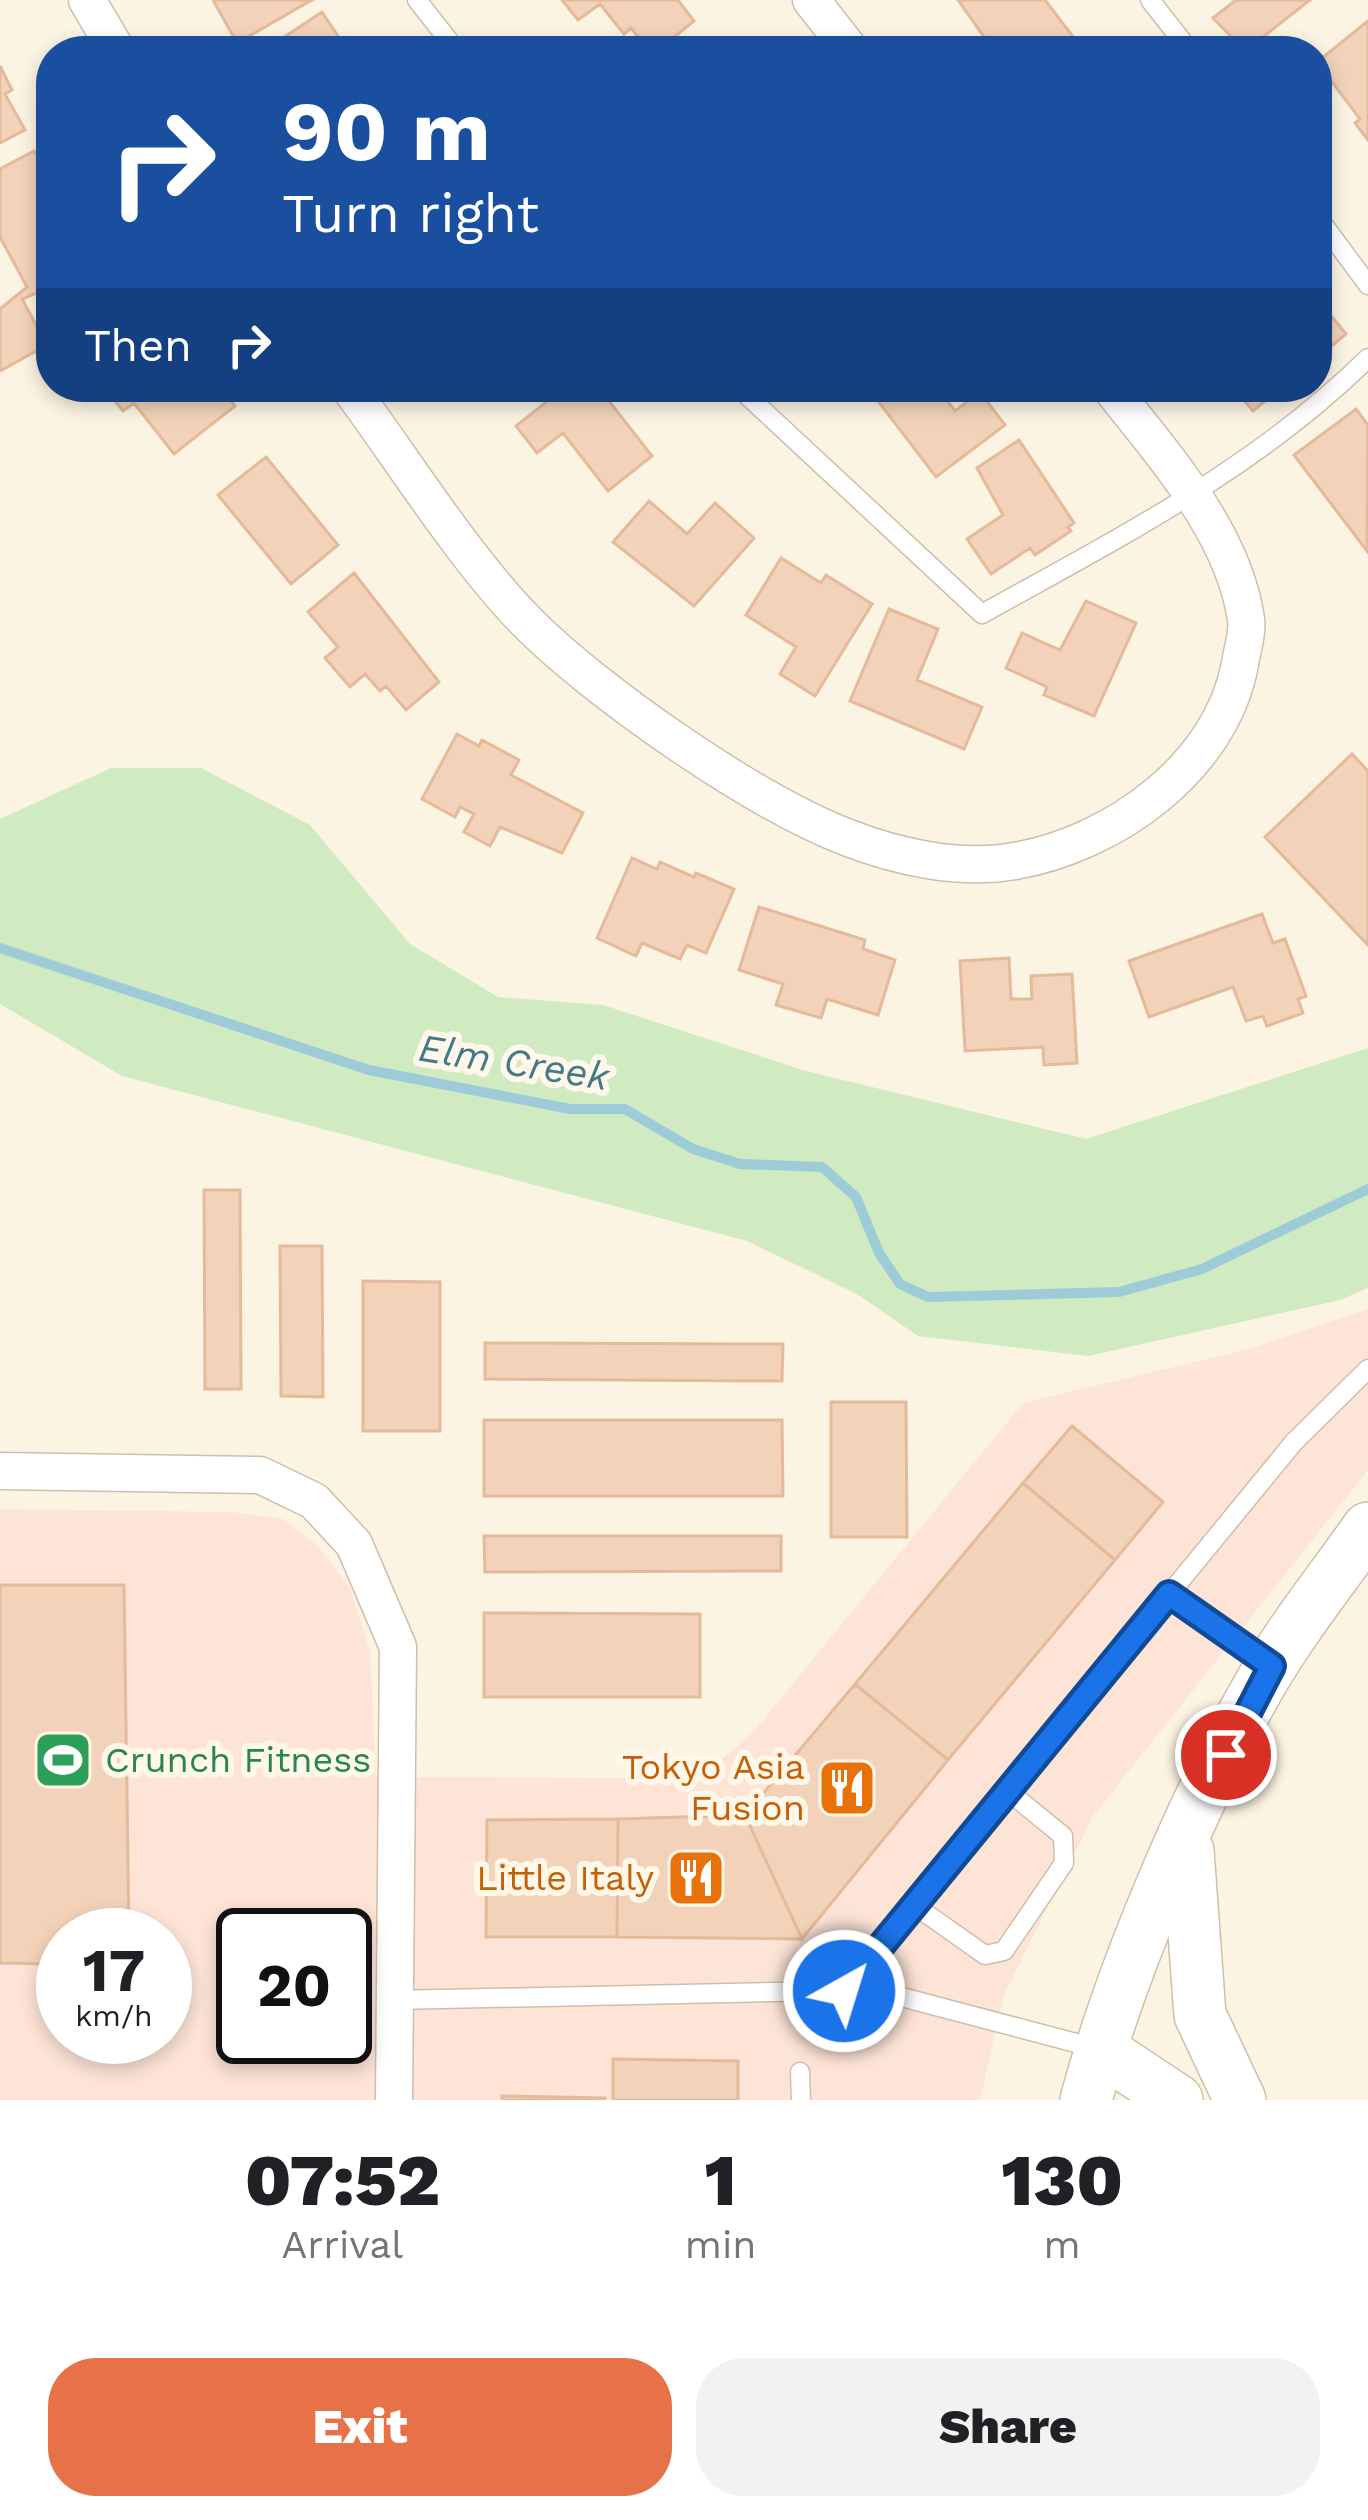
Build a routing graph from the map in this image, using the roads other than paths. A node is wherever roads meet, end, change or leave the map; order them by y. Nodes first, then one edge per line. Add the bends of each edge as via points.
1 (87, 0) edge
2 (417, 0) edge
3 (812, 0) edge
4 (1150, 0) edge
5 (108, 36) edge
6 (445, 36) edge
7 (840, 36) edge
8 (1178, 36) edge
9 (1332, 236) edge
10 (1368, 285) edge
11 (1368, 358) edge
12 (1332, 394) edge
13 (360, 402) edge
14 (754, 402) edge
15 (1121, 402) edge
16 (1324, 402) edge
17 (1192, 497) junction
18 (1368, 1369) edge
19 (0, 1471) edge
20 (1368, 1528) edge
21 (1169, 1594) junction
22 (1272, 1666) junction
23 (1008, 1791) junction
24 (1187, 1832) junction
25 (914, 1905) junction
26 (844, 1991) junction
27 (394, 2000) junction
28 (1100, 2049) junction
29 (800, 2072) dead end
30 (394, 2100) edge
31 (801, 2100) edge
32 (1086, 2100) edge
33 (1177, 2100) edge
34 (1240, 2100) edge

1 - 5 street
2 - 6 lane
3 - 7 street
4 - 8 lane
9 - 10 lane
11 - 12 lane
13 - 17 street via 523,618 613,694 717,766 844,836 934,862 1014,861 1083,838 1141,809 1198,756 1234,694 1247,623 1231,564
14 - 17 lane via 982,614
15 - 17 street
16 - 17 lane
18 - 21 lane via 1294,1442
19 - 27 street via 260,1475 314,1501 354,1544 398,1647
20 - 22 main road
21 - 22 lane
21 - 23 lane
22 - 24 main road
23 - 25 lane
23 - 25 lane via 1063,1836 1064,1863 1004,1951 985,1955
24 - 28 main road
24 - 34 main road via 1200,2014
25 - 26 lane
26 - 27 lane
26 - 28 lane via 875,1990
27 - 30 street
28 - 32 main road
28 - 33 main road
29 - 31 lane

